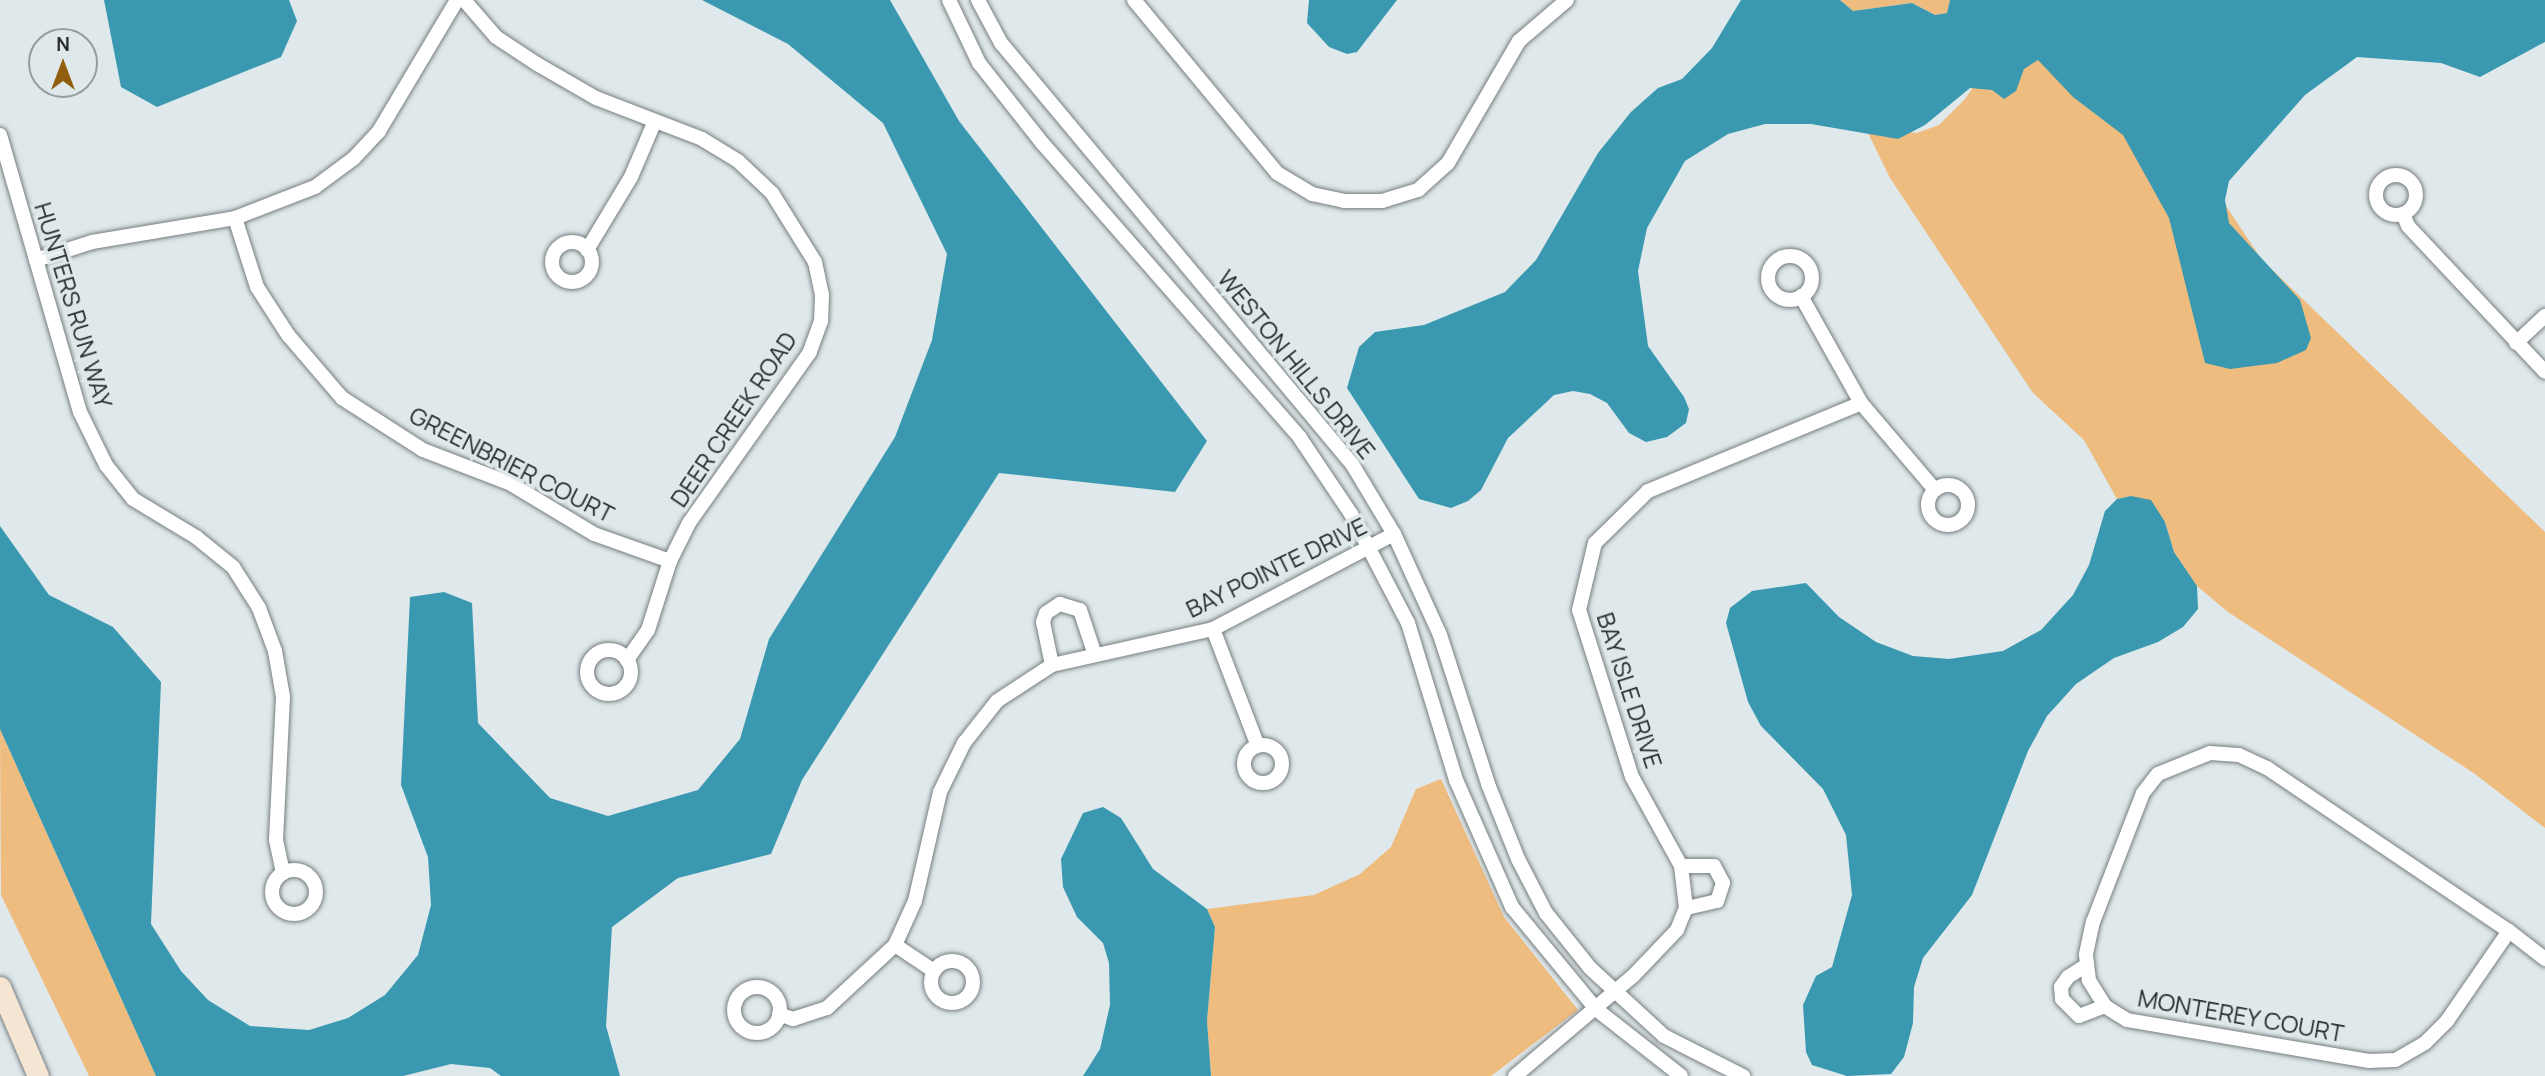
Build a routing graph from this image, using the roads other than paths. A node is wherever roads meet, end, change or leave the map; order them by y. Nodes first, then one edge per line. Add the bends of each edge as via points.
1 (457, 0) edge
2 (464, 0) edge
3 (949, 0) edge
4 (978, 0) edge
5 (1134, 0) edge
6 (1567, 0) edge
7 (654, 123) junction
8 (0, 135) edge
9 (2403, 214) dead end
10 (235, 218) junction
11 (587, 250) dead end
12 (36, 260) junction
13 (1801, 296) dead end
14 (2545, 316) edge
15 (2516, 344) junction
16 (2545, 372) edge
17 (1861, 404) junction
18 (1935, 490) dead end
19 (1394, 534) junction
20 (1368, 546) junction
21 (670, 561) junction
22 (1213, 629) junction
23 (1094, 652) junction
24 (627, 660) dead end
25 (1052, 665) junction
26 (1258, 746) dead end
27 (1681, 866) junction
28 (283, 873) dead end
29 (1686, 908) junction
30 (2509, 931) junction
31 (895, 944) junction
32 (2545, 959) edge
33 (2087, 965) junction
34 (934, 971) dead end
35 (0, 987) edge
36 (1615, 993) junction
37 (2105, 1006) junction
38 (1596, 1009) junction
39 (779, 1014) dead end
40 (38, 1076) edge
41 (1515, 1076) edge
42 (1681, 1076) edge
43 (1743, 1076) edge

1 - 10 street via 379,131 354,158 315,187
2 - 7 street, DEER CREEK ROAD via 496,37 537,64 596,98
3 - 20 street, WESTON HILLS DRIVE via 979,63 1043,144 1300,438
4 - 19 street, WESTON HILLS DRIVE via 1010,54 1306,404 1352,464
5 - 6 street via 1277,173 1312,194 1344,201 1382,201 1418,190 1448,163 1519,41
7 - 11 street via 626,187
7 - 21 street, DEER CREEK ROAD via 702,139 738,161 772,193 815,262 822,295 821,321 810,352 689,523
8 - 12 street, HUNTERS RUN WAY
9 - 15 street via 2408,226
10 - 12 street via 92,242
10 - 21 street, GREENBRIER COURT via 257,287 288,335 342,398 423,450 511,484 594,534
12 - 28 street, HUNTERS RUN WAY via 80,412 106,464 133,499 233,567 260,608 275,650 284,697 276,840
13 - 17 street
14 - 15 street
15 - 16 street
17 - 18 street
17 - 27 street, BAY ISLE DRIVE via 1755,443 1648,491 1595,543 1579,610 1593,664 1632,777
19 - 20 street, BAY POINTE DRIVE
19 - 36 street, WESTON HILLS DRIVE via 1440,635 1488,784 1518,859 1546,913
20 - 22 street, BAY POINTE DRIVE
20 - 38 street, WESTON HILLS DRIVE via 1408,623 1456,780 1512,907
21 - 24 street, DEER CREEK ROAD via 648,630
22 - 23 street, BAY POINTE DRIVE via 1156,645
22 - 26 street
23 - 25 street, BAY POINTE DRIVE
23 - 25 street via 1080,610 1060,604 1046,613 1044,622
25 - 31 street, BAY POINTE DRIVE via 997,701 964,743 940,792 915,901
27 - 29 street, BAY ISLE DRIVE
27 - 29 street via 1714,866 1723,883 1717,901
29 - 36 street via 1677,930
30 - 32 street, MONTEREY COURT
30 - 33 street, MONTEREY COURT via 2267,768 2239,755 2210,753 2158,774 2143,793 2093,922
30 - 37 street, MONTEREY COURT via 2447,1021 2425,1043 2395,1060 2369,1061 2179,1031 2127,1020
31 - 34 street
31 - 39 street, BAY POINTE DRIVE via 827,1008 793,1019
33 - 37 street, MONTEREY COURT via 2089,979
33 - 37 street via 2061,986 2062,999 2079,1016
35 - 40 street
36 - 38 street
36 - 43 street, WESTON HILLS DRIVE via 1664,1036
38 - 41 street
38 - 42 street, WESTON HILLS DRIVE

